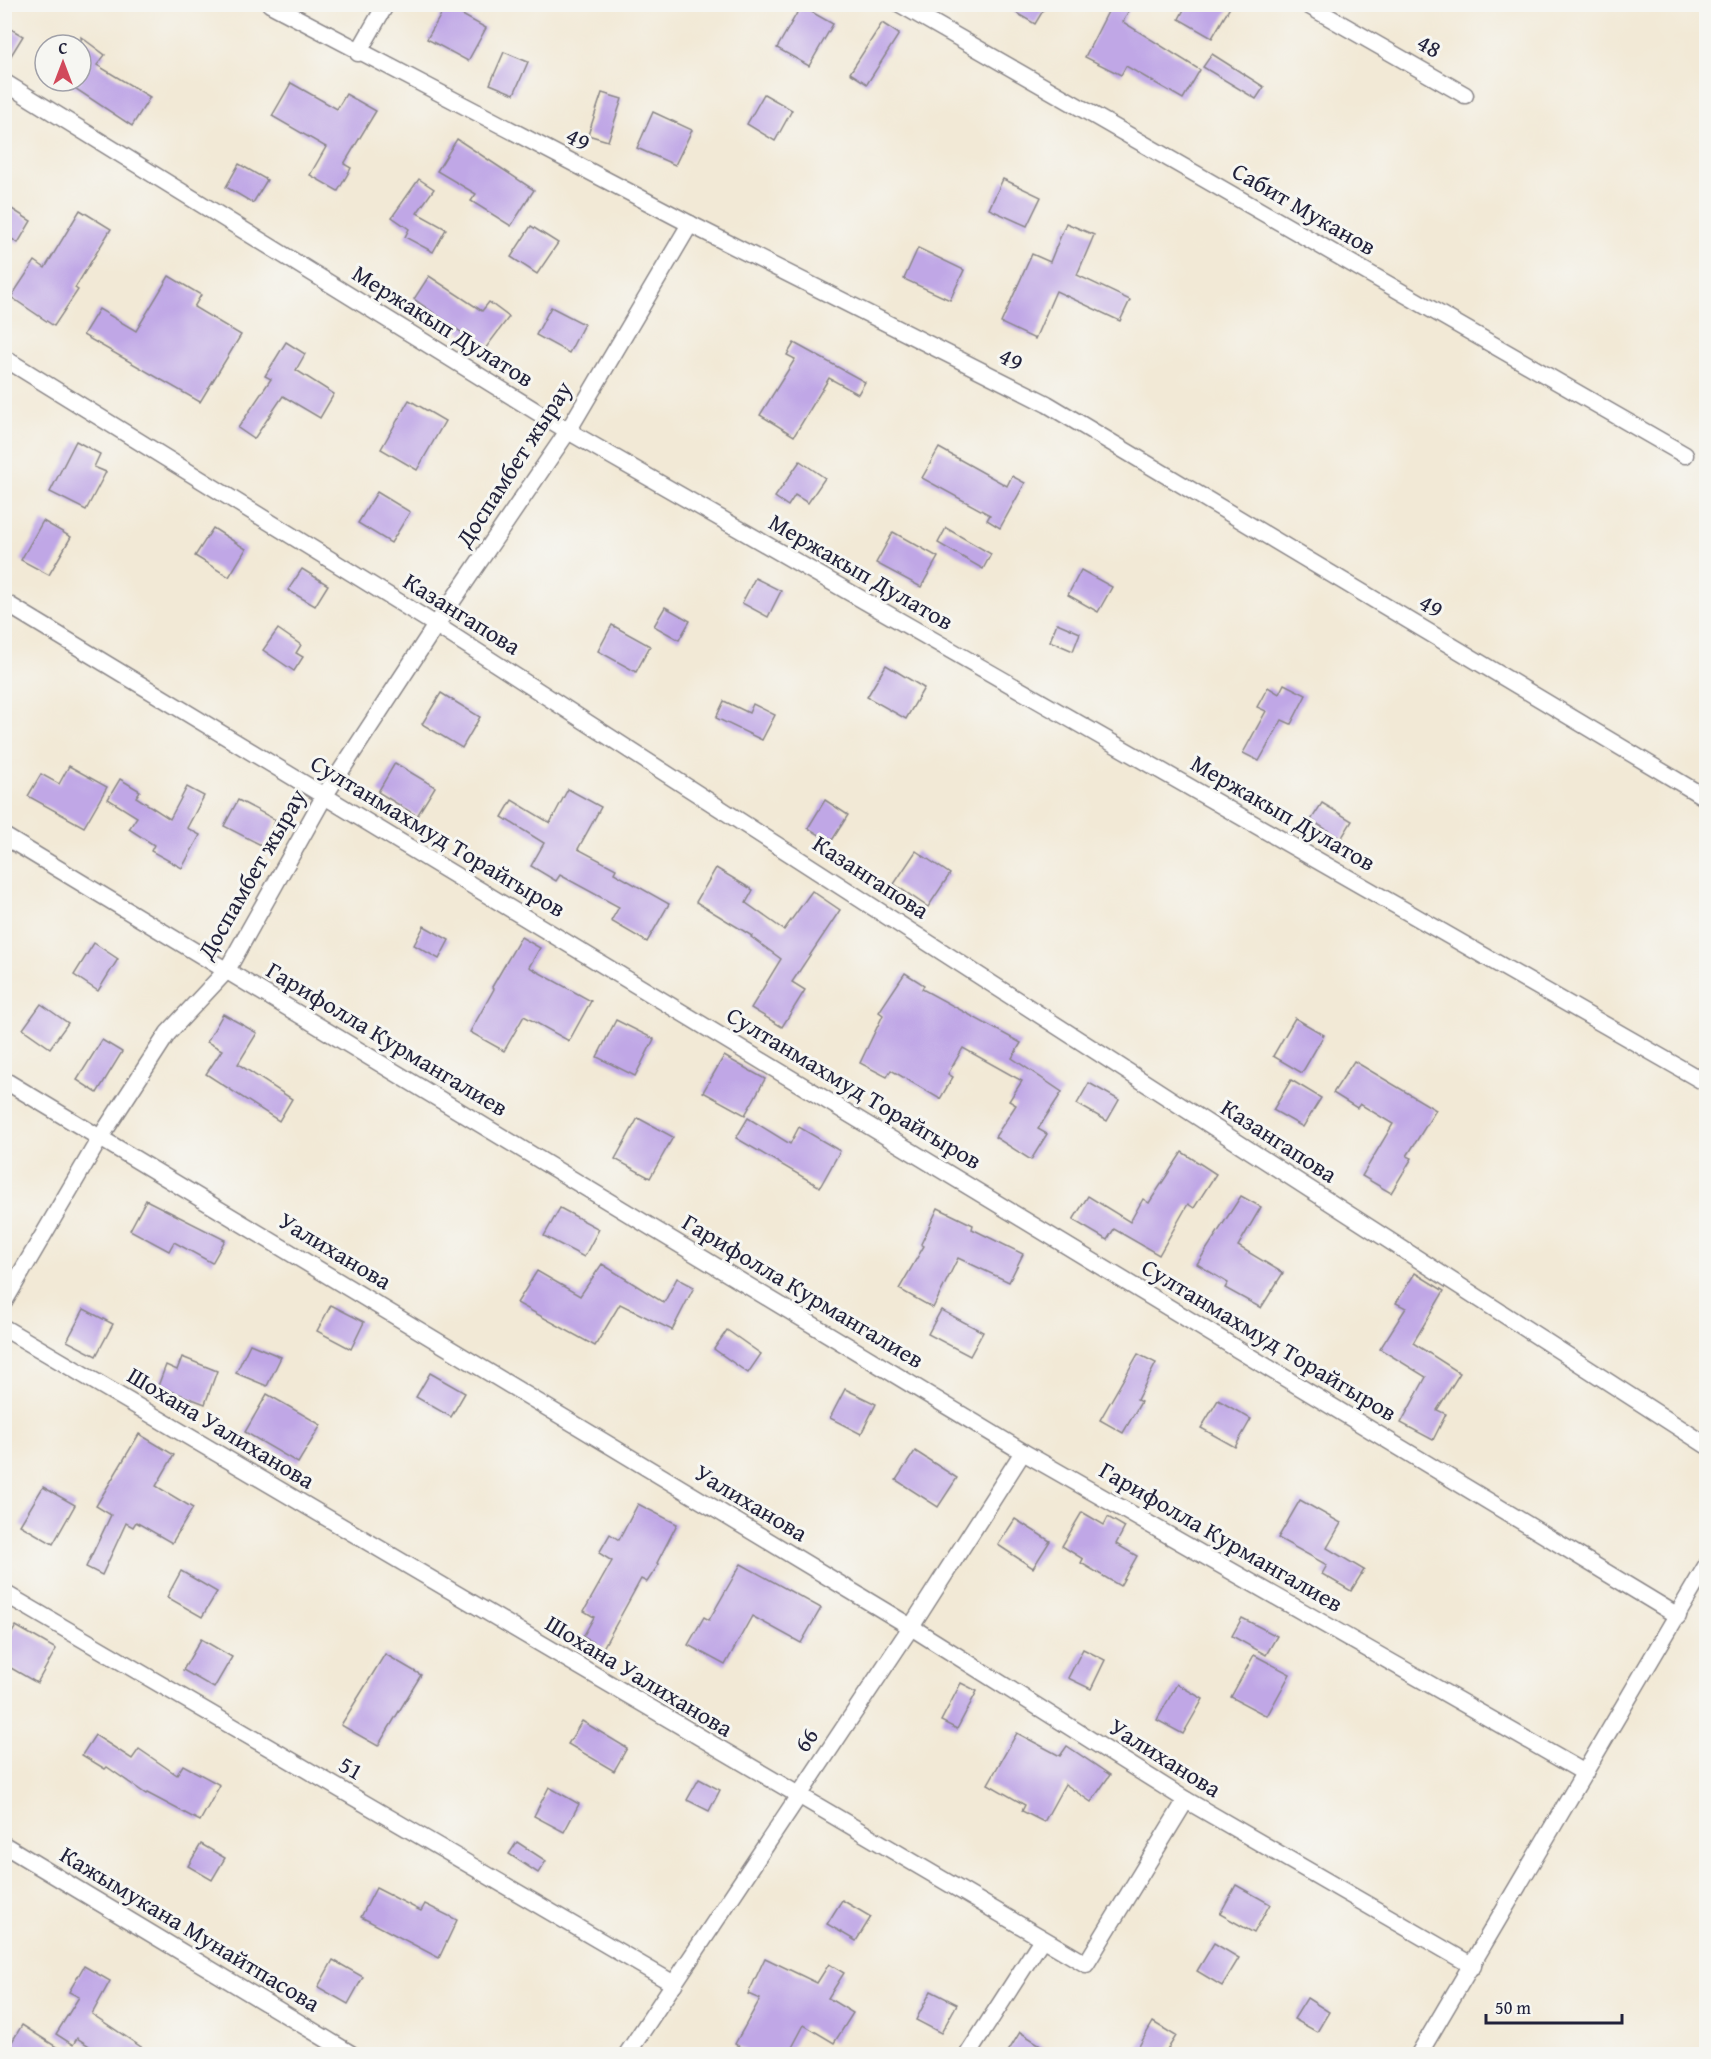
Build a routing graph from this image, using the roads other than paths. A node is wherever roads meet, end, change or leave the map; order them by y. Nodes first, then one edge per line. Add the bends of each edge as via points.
1 (270, 4) edge
2 (386, 4) edge
3 (900, 4) edge
4 (1306, 4) edge
5 (358, 53) junction
6 (4, 82) edge
7 (1465, 95) dead end
8 (690, 224) junction
9 (4, 358) edge
10 (568, 431) junction
11 (1685, 455) dead end
12 (4, 602) edge
13 (436, 625) junction
14 (325, 795) junction
15 (1707, 798) edge
16 (4, 836) edge
17 (227, 970) junction
18 (4, 1080) edge
19 (1707, 1083) edge
20 (100, 1137) junction
21 (4, 1302) edge
22 (4, 1328) edge
23 (1707, 1445) edge
24 (1023, 1452) junction
25 (1707, 1566) edge
26 (4, 1593) edge
27 (1678, 1616) junction
28 (911, 1627) junction
29 (1585, 1773) junction
30 (797, 1797) junction
31 (1186, 1800) junction
32 (4, 1845) edge
33 (1042, 1939) junction
34 (1473, 1966) junction
35 (674, 1984) junction
36 (351, 2055) edge
37 (627, 2055) edge
38 (968, 2055) edge
39 (1419, 2055) edge

1 - 5 street, 49
2 - 5 street
3 - 11 street, Сабит Муканов
4 - 7 street, 48
5 - 8 street, 49
6 - 10 street, Мержакып Дулатов
8 - 10 street, Доспамбет жырау
8 - 15 street, 49 via 1047,404
9 - 13 street, Казангапова
10 - 13 street, Доспамбет жырау
10 - 19 street, Мержакып Дулатов
12 - 14 street, Султанмахмуд Торайгыров
13 - 14 street, Доспамбет жырау
13 - 23 street, Казангапова
14 - 17 street, Доспамбет жырау
14 - 27 street, Султанмахмуд Торайгыров
16 - 17 street, Гарифолла Курмангалиев
17 - 20 street, Доспамбет жырау via 168,1033
17 - 24 street, Гарифолла Курмангалиев
18 - 20 street, Уалиханова
20 - 21 street, Доспамбет жырау
20 - 28 street, Уалиханова
22 - 30 street, Шохана Уалиханова
24 - 28 street, 66
24 - 29 street, Гарифолла Курмангалиев
25 - 27 street
26 - 35 street, 51
27 - 29 street
28 - 30 street, 66
28 - 31 street, Уалиханова
29 - 34 street
30 - 33 street, Шохана Уалиханова
30 - 35 street, 66
31 - 33 street, Шохана Уалиханова via 1086,1964
31 - 34 street, Уалиханова
32 - 36 street, Кажымукана Мунайтпасова
33 - 38 street
34 - 39 street
35 - 37 street, 66

